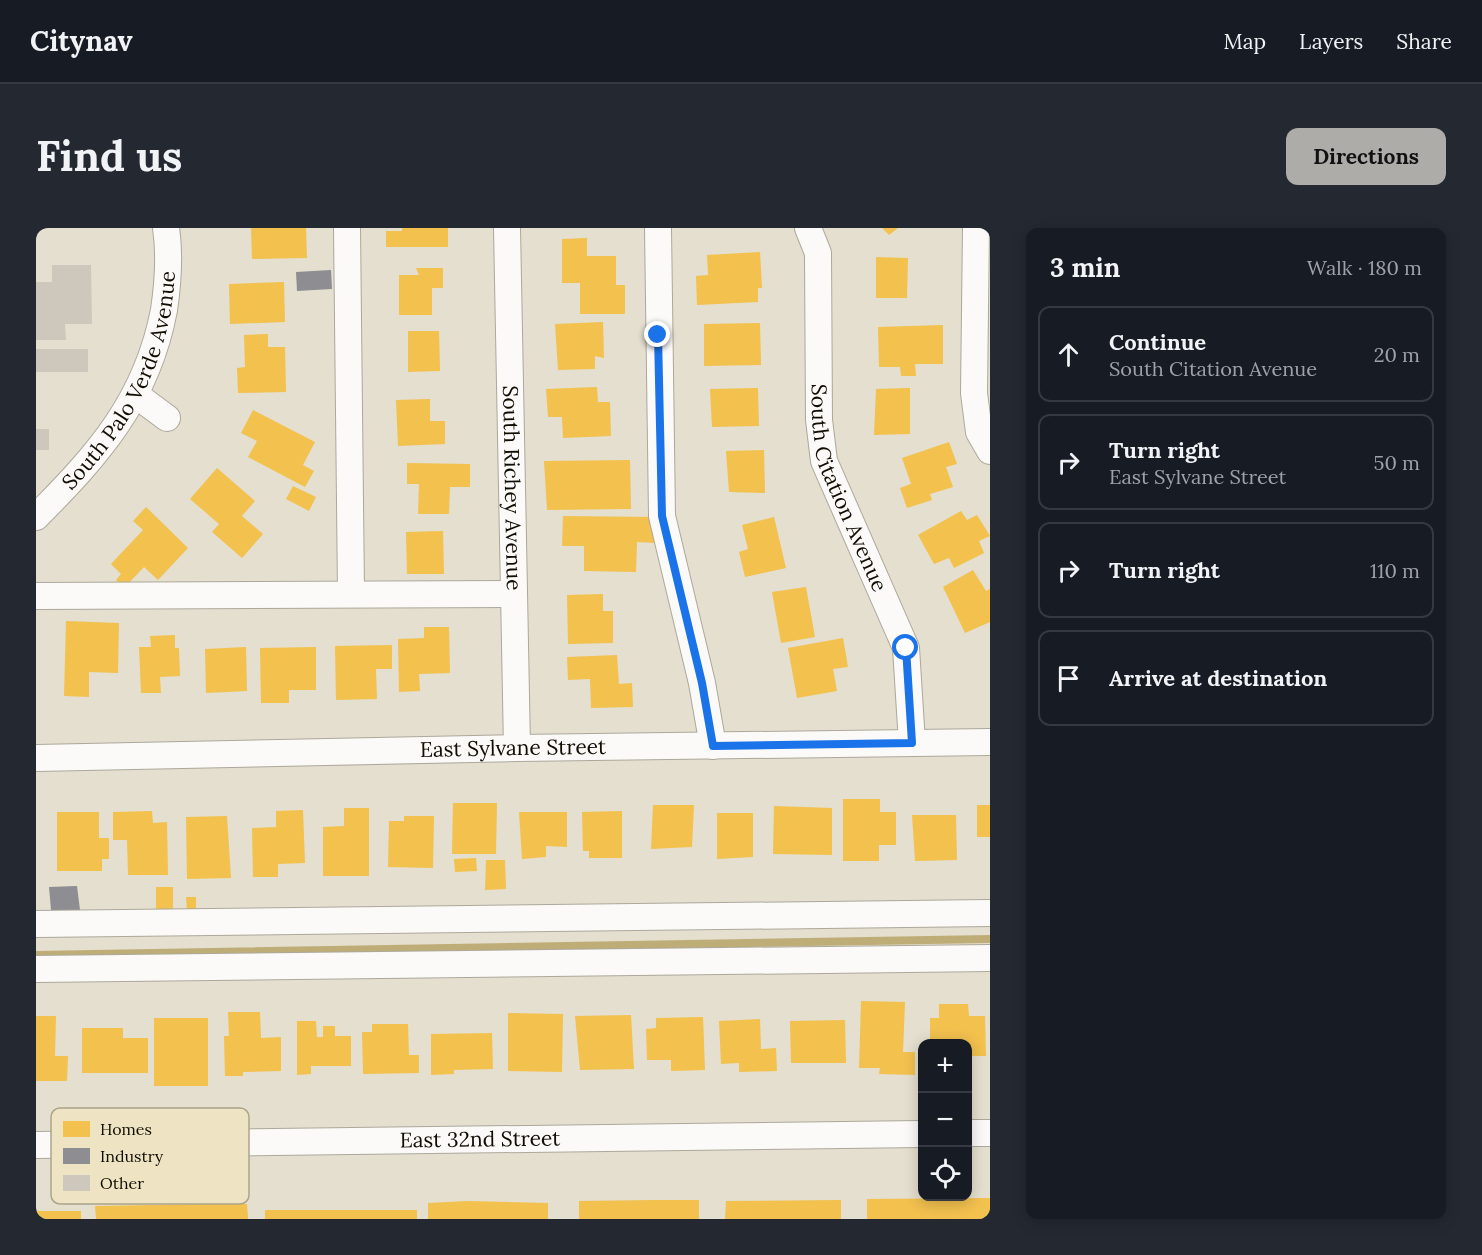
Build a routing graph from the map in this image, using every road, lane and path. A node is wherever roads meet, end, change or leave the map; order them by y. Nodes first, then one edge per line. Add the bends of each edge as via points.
1 (166, 228) edge
2 (346, 228) edge
3 (507, 228) edge
4 (658, 228) edge
5 (808, 228) edge
6 (976, 228) edge
7 (983, 272) edge
8 (136, 395) junction
9 (167, 418) dead end
10 (990, 452) edge
11 (36, 517) edge
12 (351, 594) junction
13 (514, 594) junction
14 (36, 596) edge
15 (990, 742) edge
16 (912, 743) junction
17 (713, 746) junction
18 (517, 748) junction
19 (36, 758) edge
20 (990, 914) edge
21 (36, 924) edge
22 (990, 958) edge
23 (36, 969) edge
24 (972, 1133) edge
25 (990, 1133) edge
26 (918, 1134) edge
27 (249, 1142) edge
28 (36, 1145) edge
29 (51, 1145) edge

1 - 8 street, South Palo Verde Avenue via 166,299 159,335
2 - 12 street
3 - 13 street, South Richey Avenue
4 - 17 street via 662,516
5 - 16 street, South Citation Avenue via 818,253 819,420 824,461 906,648
6 - 7 street
7 - 10 street via 974,393 980,432
8 - 9 street
8 - 11 street, South Palo Verde Avenue via 110,434
12 - 13 street
12 - 14 street
13 - 18 street, South Richey Avenue
15 - 16 street, East Sylvane Street
16 - 17 street, East Sylvane Street
17 - 18 street, East Sylvane Street
18 - 19 street, East Sylvane Street
20 - 21 street
22 - 23 street
24 - 25 street
26 - 27 street, East 32nd Street
28 - 29 street, East 32nd Street

